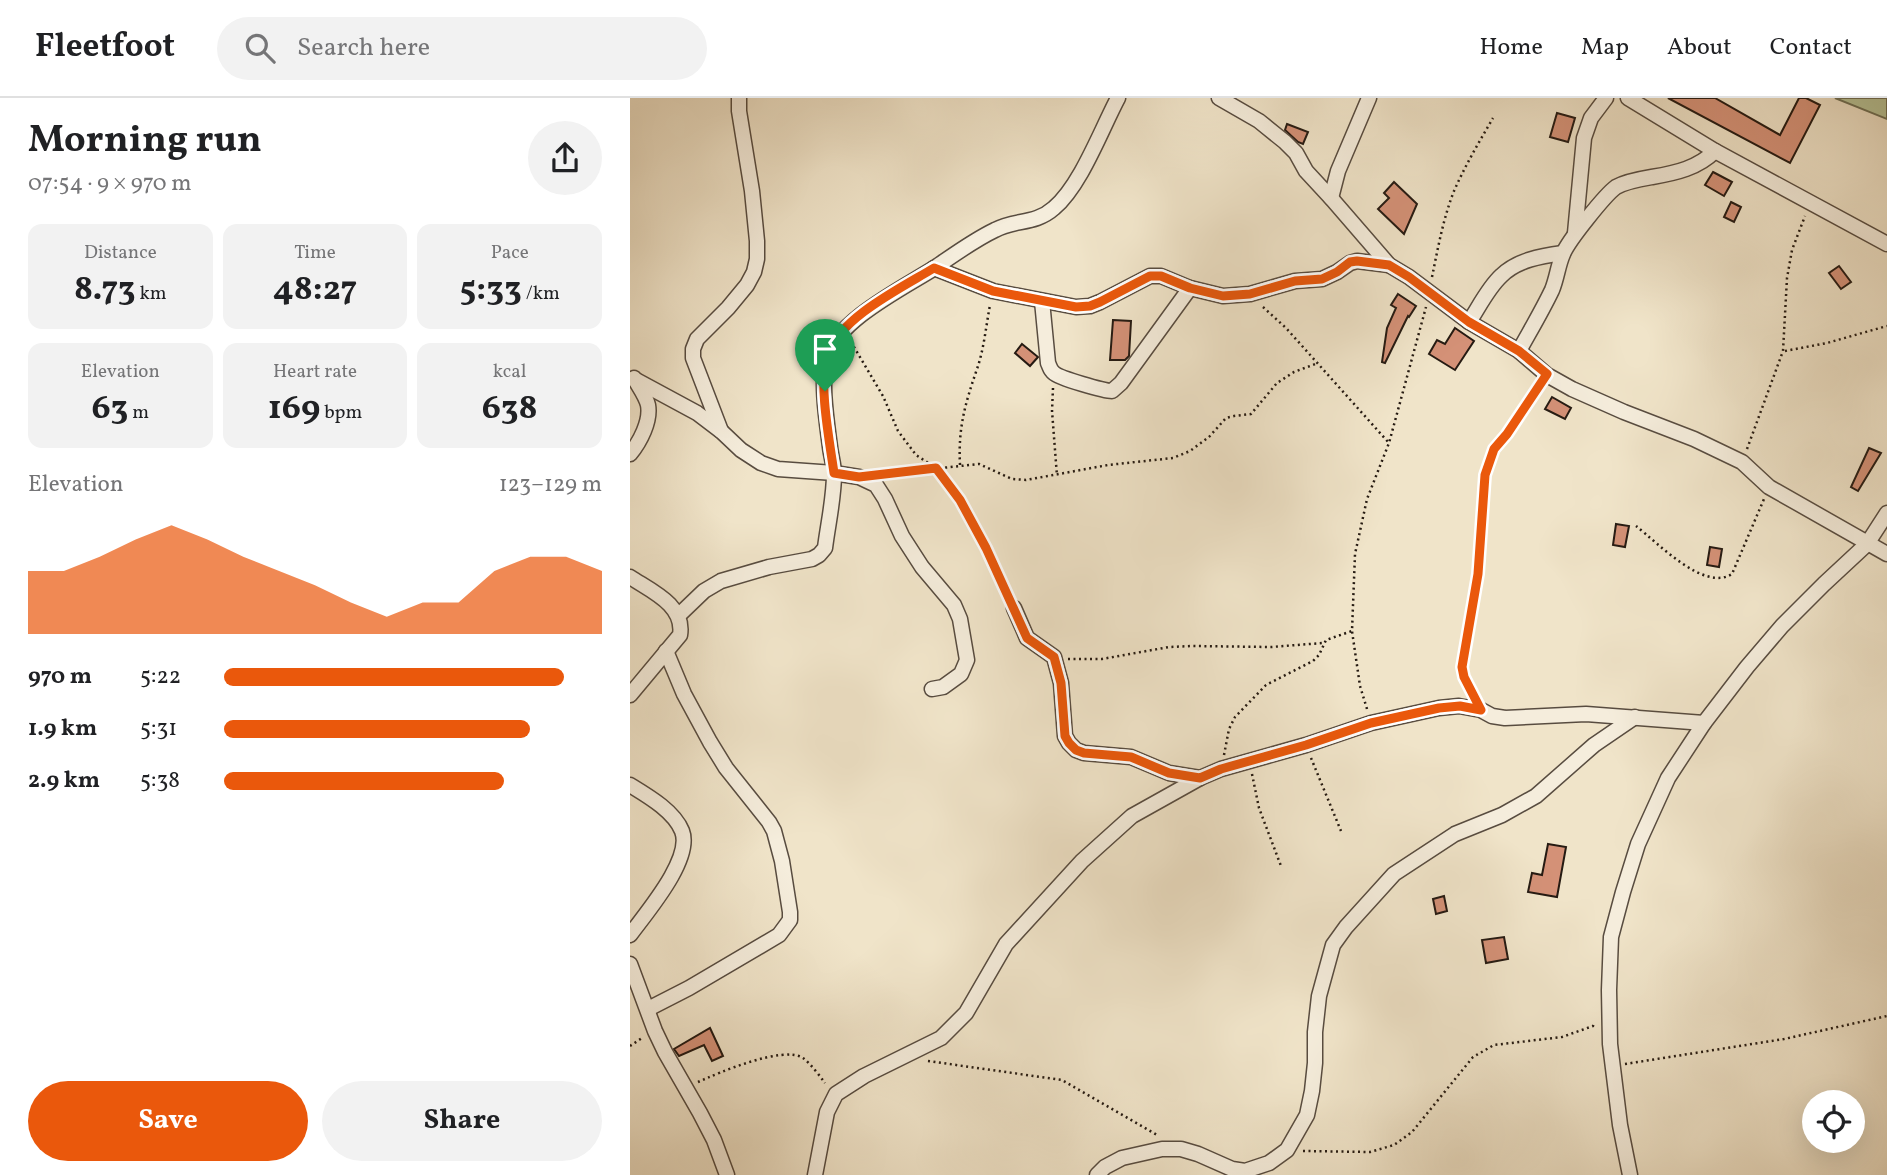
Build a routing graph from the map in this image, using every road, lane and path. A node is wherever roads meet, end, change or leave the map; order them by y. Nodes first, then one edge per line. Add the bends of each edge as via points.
1 (739, 98) edge
2 (1118, 98) edge
3 (1220, 98) edge
4 (1369, 98) edge
5 (1606, 98) edge
6 (1628, 98) edge
7 (1493, 118) dead end
8 (1715, 151) junction
9 (1331, 198) junction
10 (1810, 202) junction
11 (1575, 233) junction
12 (1887, 244) edge
13 (1563, 253) junction
14 (1389, 265) junction
15 (934, 268) junction
16 (1190, 288) junction
17 (993, 291) junction
18 (1429, 293) junction
19 (1250, 294) junction
20 (1042, 301) junction
21 (1469, 322) junction
22 (1887, 326) edge
23 (844, 331) junction
24 (1519, 351) junction
25 (1783, 351) junction
26 (1318, 363) junction
27 (1054, 373) junction
28 (1547, 374) junction
29 (632, 375) edge
30 (722, 432) junction
31 (1389, 443) junction
32 (630, 454) edge
33 (1742, 462) junction
34 (960, 466) junction
35 (936, 468) junction
36 (834, 473) junction
37 (883, 474) dead end
38 (1058, 476) junction
39 (1769, 486) junction
40 (1887, 513) edge
41 (1636, 526) dead end
42 (1867, 544) junction
43 (1887, 554) edge
44 (630, 577) edge
45 (1014, 608) joint
46 (679, 615) junction
47 (1352, 631) junction
48 (1323, 643) junction
49 (666, 651) junction
50 (1054, 657) junction
51 (932, 690) dead end
52 (630, 695) edge
53 (1481, 710) junction
54 (1635, 717) junction
55 (1371, 723) junction
56 (1704, 723) junction
57 (1306, 745) junction
58 (1249, 760) junction
59 (1221, 769) junction
60 (1200, 778) junction
61 (630, 785) edge
62 (1341, 831) dead end
63 (1281, 866) dead end
64 (630, 935) edge
65 (630, 964) edge
66 (648, 1009) junction
67 (1598, 1014) dead end
68 (1887, 1016) edge
69 (925, 1061) dead end
70 (1612, 1066) junction
71 (685, 1087) junction
72 (836, 1094) junction
73 (1159, 1136) dead end
74 (1287, 1150) junction
75 (727, 1175) edge
76 (815, 1175) edge
77 (1097, 1175) edge
78 (1630, 1175) edge

1 - 30 street via 757,259 747,285 698,338 692,353
2 - 15 street via 1067,195 1054,209 1029,222 996,229
3 - 9 street via 1286,142
4 - 9 street
5 - 11 street via 1591,118 1584,138
6 - 8 street
7 - 18 path via 1454,192
8 - 10 street
8 - 11 street via 1696,166 1616,187
9 - 14 street
10 - 12 street
10 - 25 path via 1792,250
11 - 13 street
13 - 21 street via 1536,257 1500,276
13 - 24 street via 1553,287
14 - 18 street
14 - 19 street via 1350,262 1322,279 1295,281
15 - 17 street
15 - 23 street via 857,317
16 - 19 street via 1223,296
16 - 20 street via 1150,276 1090,306
16 - 27 street via 1114,390
17 - 20 street
17 - 34 path via 961,424
18 - 21 street
18 - 31 path
19 - 26 path
20 - 27 street via 1048,363
21 - 24 street
22 - 25 path
23 - 35 path via 898,431 916,455
23 - 36 street via 827,357 825,373
24 - 28 street
25 - 33 path
26 - 31 path
26 - 38 path via 1289,374 1251,414 1226,418 1183,455
27 - 38 path
28 - 33 street
28 - 53 path via 1494,449 1485,475 1478,574 1462,667
29 - 30 street
29 - 32 street via 648,411 644,432
30 - 36 street via 769,467
31 - 47 path via 1367,499 1355,554
33 - 39 street
34 - 35 path
34 - 38 path via 979,464 1020,480
35 - 37 path
35 - 45 path via 960,500
36 - 46 street via 823,552 812,559 721,581
36 - 51 street via 876,485 922,567 954,605 967,660 961,674
39 - 41 path via 1732,574 1725,578 1690,570
39 - 42 street
40 - 42 street
42 - 43 street
42 - 56 street via 1782,626
44 - 46 street
45 - 50 street via 1027,638
46 - 49 street via 680,635
47 - 48 path
47 - 55 path
48 - 50 path via 1183,646 1093,660
48 - 59 path via 1313,661 1266,685 1236,717
49 - 52 street
49 - 66 street via 684,694 726,768 769,822 782,861 790,917 779,935
50 - 60 street via 1065,736 1076,750 1131,757 1169,773
53 - 54 street via 1505,718
53 - 55 street via 1439,708
54 - 56 street
54 - 74 street via 1594,745 1536,796 1455,834 1394,874 1346,927 1333,945 1320,996 1307,1115
55 - 57 street
56 - 70 street via 1652,811 1623,892 1611,937
57 - 58 street
57 - 62 path
58 - 59 street
58 - 63 path via 1259,807
59 - 60 street
60 - 72 street via 1132,816 1082,861 1006,944 966,1013 940,1038
61 - 64 street via 675,819 685,843 680,861
65 - 66 street
66 - 71 street
67 - 74 path via 1593,1026 1562,1037 1494,1045 1474,1057 1412,1132 1394,1146 1370,1152
68 - 70 path via 1784,1039
69 - 73 path via 1062,1080
70 - 78 street
71 - 72 path via 732,1068 786,1055 802,1058
71 - 75 street
72 - 76 street via 827,1111
74 - 77 street via 1269,1163 1245,1171 1181,1149 1162,1149 1122,1158

